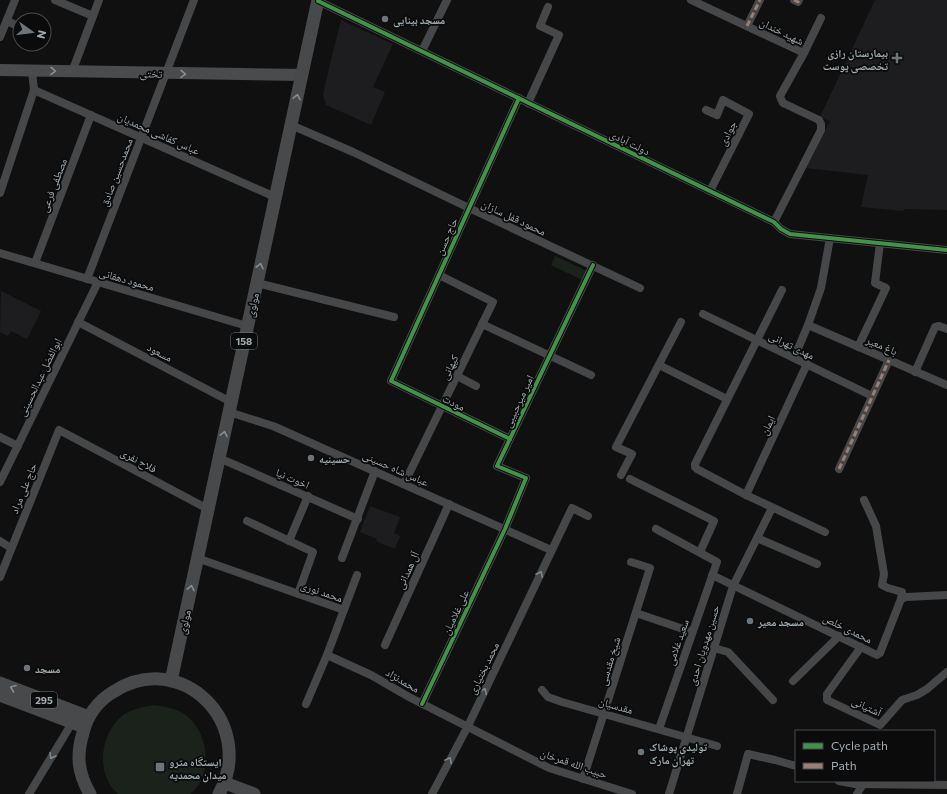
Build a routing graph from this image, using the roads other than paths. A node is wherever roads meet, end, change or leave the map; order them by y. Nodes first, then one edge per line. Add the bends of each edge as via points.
1 (15, 0) edge
2 (55, 0) edge
3 (99, 0) edge
4 (194, 0) edge
5 (318, 0) edge
6 (448, 0) edge
7 (691, 0) edge
8 (760, 0) edge
9 (794, 0) edge
10 (799, 0) edge
11 (548, 7) dead end
12 (94, 16) junction
13 (821, 18) dead end
14 (7, 21) junction
15 (12, 23) edge
16 (747, 26) junction
17 (0, 38) edge
18 (422, 51) junction
19 (804, 54) junction
20 (0, 70) edge
21 (32, 71) junction
22 (72, 72) junction
23 (166, 73) junction
24 (302, 75) junction
25 (34, 90) junction
26 (519, 98) junction
27 (528, 103) junction
28 (706, 110) dead end
29 (91, 115) junction
30 (291, 125) junction
31 (141, 137) junction
32 (710, 191) junction
33 (0, 193) edge
34 (275, 197) junction
35 (469, 208) junction
36 (774, 222) junction
37 (830, 238) junction
38 (880, 243) junction
39 (947, 250) edge
40 (0, 253) edge
41 (35, 263) junction
42 (593, 266) junction
43 (439, 275) junction
44 (87, 279) junction
45 (98, 282) junction
46 (257, 283) junction
47 (640, 288) dead end
48 (782, 290) dead end
49 (703, 314) dead end
50 (394, 317) dead end
51 (78, 322) junction
52 (681, 322) dead end
53 (482, 324) junction
54 (808, 325) junction
55 (247, 326) junction
56 (947, 328) edge
57 (756, 340) junction
58 (858, 347) junction
59 (550, 355) junction
60 (794, 358) junction
61 (889, 360) junction
62 (807, 364) junction
63 (659, 365) junction
64 (915, 372) junction
65 (591, 375) dead end
66 (457, 376) junction
67 (391, 381) joint
68 (947, 385) edge
69 (476, 386) dead end
70 (872, 396) junction
71 (727, 399) junction
72 (442, 406) junction
73 (230, 407) junction
74 (59, 430) joint
75 (0, 437) edge
76 (510, 439) junction
77 (18, 446) junction
78 (219, 458) junction
79 (839, 469) dead end
80 (375, 471) junction
81 (621, 475) dead end
82 (630, 479) dead end
83 (0, 482) edge
84 (404, 484) junction
85 (746, 495) junction
86 (308, 496) junction
87 (864, 500) dead end
88 (449, 504) junction
89 (772, 508) junction
90 (208, 509) junction
91 (588, 516) dead end
92 (358, 519) junction
93 (247, 521) dead end
94 (505, 529) junction
95 (656, 529) dead end
96 (825, 532) dead end
97 (757, 538) junction
98 (0, 541) edge
99 (289, 541) junction
100 (11, 548) junction
101 (551, 550) junction
102 (700, 552) junction
103 (197, 558) junction
104 (342, 558) dead end
105 (631, 562) dead end
106 (817, 564) dead end
107 (357, 575) dead end
108 (712, 575) junction
109 (0, 577) edge
110 (733, 586) junction
111 (298, 594) junction
112 (947, 595) edge
113 (902, 599) junction
114 (344, 610) junction
115 (636, 613) junction
116 (692, 632) junction
117 (839, 636) junction
118 (385, 644) dead end
119 (861, 647) junction
120 (714, 648) junction
121 (327, 655) junction
122 (947, 672) edge
123 (793, 680) dead end
124 (171, 681) junction
125 (0, 683) edge
126 (542, 690) dead end
127 (0, 695) edge
128 (773, 700) dead end
129 (306, 704) dead end
130 (422, 704) junction
131 (604, 714) junction
132 (82, 722) junction
133 (468, 726) junction
134 (659, 729) junction
135 (686, 737) junction
136 (717, 746) dead end
137 (795, 766) edge
138 (583, 779) junction
139 (842, 782) edge
140 (863, 784) junction
141 (947, 785) edge
142 (222, 789) edge
143 (29, 794) edge
144 (90, 794) edge
145 (254, 794) edge
146 (432, 794) edge
147 (632, 794) edge
148 (669, 794) edge
149 (737, 794) edge
150 (857, 794) edge

1 - 14 street
2 - 12 street
3 - 12 street
4 - 23 street, محمدحسین صادق
5 - 18 street, دولت آبادی
5 - 24 main road, مولوی / 158
6 - 18 street
7 - 16 street, شهید خندان
8 - 16 street
9 - 10 street
11 - 27 street via 540,26 559,36
12 - 22 street
13 - 19 street
14 - 15 street
14 - 17 street
16 - 19 street, شهید خندان
18 - 26 street, دولت آبادی
19 - 36 street, شهید خندان via 780,96 783,103 819,120 821,130
20 - 21 main road, تختی
21 -> 22 main road, تختی
21 - 25 street
22 - 23 main road, تختی
23 -> 24 main road, تختی
23 - 31 street, محمدحسین صادق
30 -> 24 main road, مولوی / 158
25 - 29 street, عباس کفاشی محمدیان
25 - 33 street
26 - 27 street, دولت آبادی
26 - 35 street, حاج حسن
27 - 32 street, دولت آبادی
28 - 32 street, جوادی via 716,115 724,100 749,114
29 - 31 street, عباس کفاشی محمدیان
29 - 41 street, مصطفی فرعی
30 - 34 main road, مولوی / 158
30 - 35 street, محمود قفل سازان
31 - 34 street, عباس کفاشی محمدیان
31 - 44 street, محمدحسین صادق
32 - 36 street, دولت آبادی
46 -> 34 main road, مولوی / 158
35 - 42 street, محمود قفل سازان
35 - 43 street, حاج حسن
36 - 37 street, دولت آبادی via 790,234
37 - 38 street, دولت آبادی
37 - 54 street via 821,288
38 - 39 street, دولت آبادی
38 - 58 street via 875,283 886,288
40 - 41 street, محمود دهقانی
41 - 44 street, محمود دهقانی
42 - 47 street, محمود قفل سازان
42 - 59 street, امیر میرحبیبی
43 - 53 street, کیهانی via 493,302
43 - 67 street, حاج حسن
44 - 45 street, محمود دهقانی
45 - 51 street, ابوالفضل عبدالحسینی
45 - 55 street, محمود دهقانی
46 - 50 street
46 - 55 main road, مولوی / 158
48 - 57 street
49 - 57 street, مهدی تهرانی
51 - 73 street, مسعود
51 - 77 street, ابوالفضل عبدالحسینی
52 - 63 street
53 - 59 street
53 - 66 street, کیهانی
54 - 58 street, باغ معیر
54 - 60 street
55 - 73 main road, مولوی / 158
56 - 64 street via 935,327
57 - 60 street, مهدی تهرانی
57 - 71 street
58 - 61 street, باغ معیر
59 - 65 street
59 - 76 street, امیر میرحبیبی
60 - 62 street, مهدی تهرانی
61 - 64 street, باغ معیر
61 - 70 street
62 - 70 street, مهدی تهرانی
62 - 85 street, ایمان
63 - 71 street
63 - 81 street via 616,447 632,454
64 - 68 street, باغ معیر
66 - 69 street
66 - 72 street, کیهانی
67 - 72 street, مودت
70 - 79 street
71 - 85 street via 695,464 697,469
72 - 76 street, مودت
72 - 84 street, کیهانی
78 -> 73 main road, مولوی / 158
73 - 80 street, عباس شاه حسینی
74 - 90 street, فلاح نفری
74 - 100 street, حاج علی مراد
75 - 77 street
76 - 94 street, امیر میرحبیبی via 497,466 526,478
77 - 83 street, ابوالفضل عبدالحسینی
78 - 86 street, اخوت نیا
78 - 90 main road, مولوی / 158
80 - 84 street, عباس شاه حسینی
80 - 92 street
82 - 102 street via 714,521
84 - 88 street, عباس شاه حسینی
85 - 89 street
86 - 92 street, اخوت نیا
86 - 99 street
87 - 113 street via 876,526 884,574 882,585 902,592
88 - 94 street, عباس شاه حسینی
88 - 118 street, آل همدانی
89 - 96 street
89 - 97 street, حسین مهدویان احدی
90 - 103 main road, مولوی / 158
91 - 101 street, محمد بختیاری via 572,508
92 - 104 street
93 - 99 street
94 - 101 street, عباس شاه حسینی
94 - 130 street, علی غلامیان
95 - 102 street
97 - 106 street
97 - 110 street, حسین مهدویان احدی
98 - 100 street
99 - 111 street via 313,552
100 - 109 street, حاج علی مراد
133 -> 101 street, محمد بختیاری
102 - 108 street, سعید غلامی via 717,562
103 - 111 street, محمد نوری
124 -> 103 main road, مولوی / 158
105 - 115 street, شیخ مقدسی via 650,568
107 - 114 street
108 - 110 street, محمدی خلص
108 - 116 street, سعید غلامی
110 - 117 street, محمدی خلص
110 - 120 street, حسین مهدویان احدی
111 - 114 street, محمد نوری
112 - 113 street
113 - 119 street, محمدی خلص via 880,653 877,655
114 - 121 street, محمد نوری
115 - 116 street
115 - 131 street, شیخ مقدسی
116 - 134 street, سعید غلامی
117 - 119 street, محمدی خلص
117 - 123 street
119 - 122 street, آشتیانی via 827,694 827,700 880,725 902,700 927,689
120 - 128 street via 728,652
120 - 135 street, حسین مهدویان احدی
121 - 129 street, محمد نوری
121 - 130 street, محمدنژاد via 371,675
124 - 132 main road via 149,679 120,688 102,701
124 - 142 main road via 187,686 201,696 214,708 223,722 230,755
132 -> 125 main road, 295
126 - 131 street, مقدسیان via 548,697
127 - 132 main road, 295
130 - 133 street, محمدنژاد
131 - 134 street, مقدسیان
131 - 138 street, شیخ مقدسی
132 -> 143 street
132 - 144 main road via 79,765 83,782
133 - 138 street, حبیب الله قمرخان via 549,768
146 -> 133 street, محمد بختیاری
134 - 135 street, مقدسیان
135 - 136 street, مقدسیان
135 - 148 street, حسین مهدویان احدی
137 - 149 street via 748,754
138 - 147 street, حبیب الله قمرخان
139 - 140 street
140 - 141 street
140 - 150 street
142 - 145 main road

